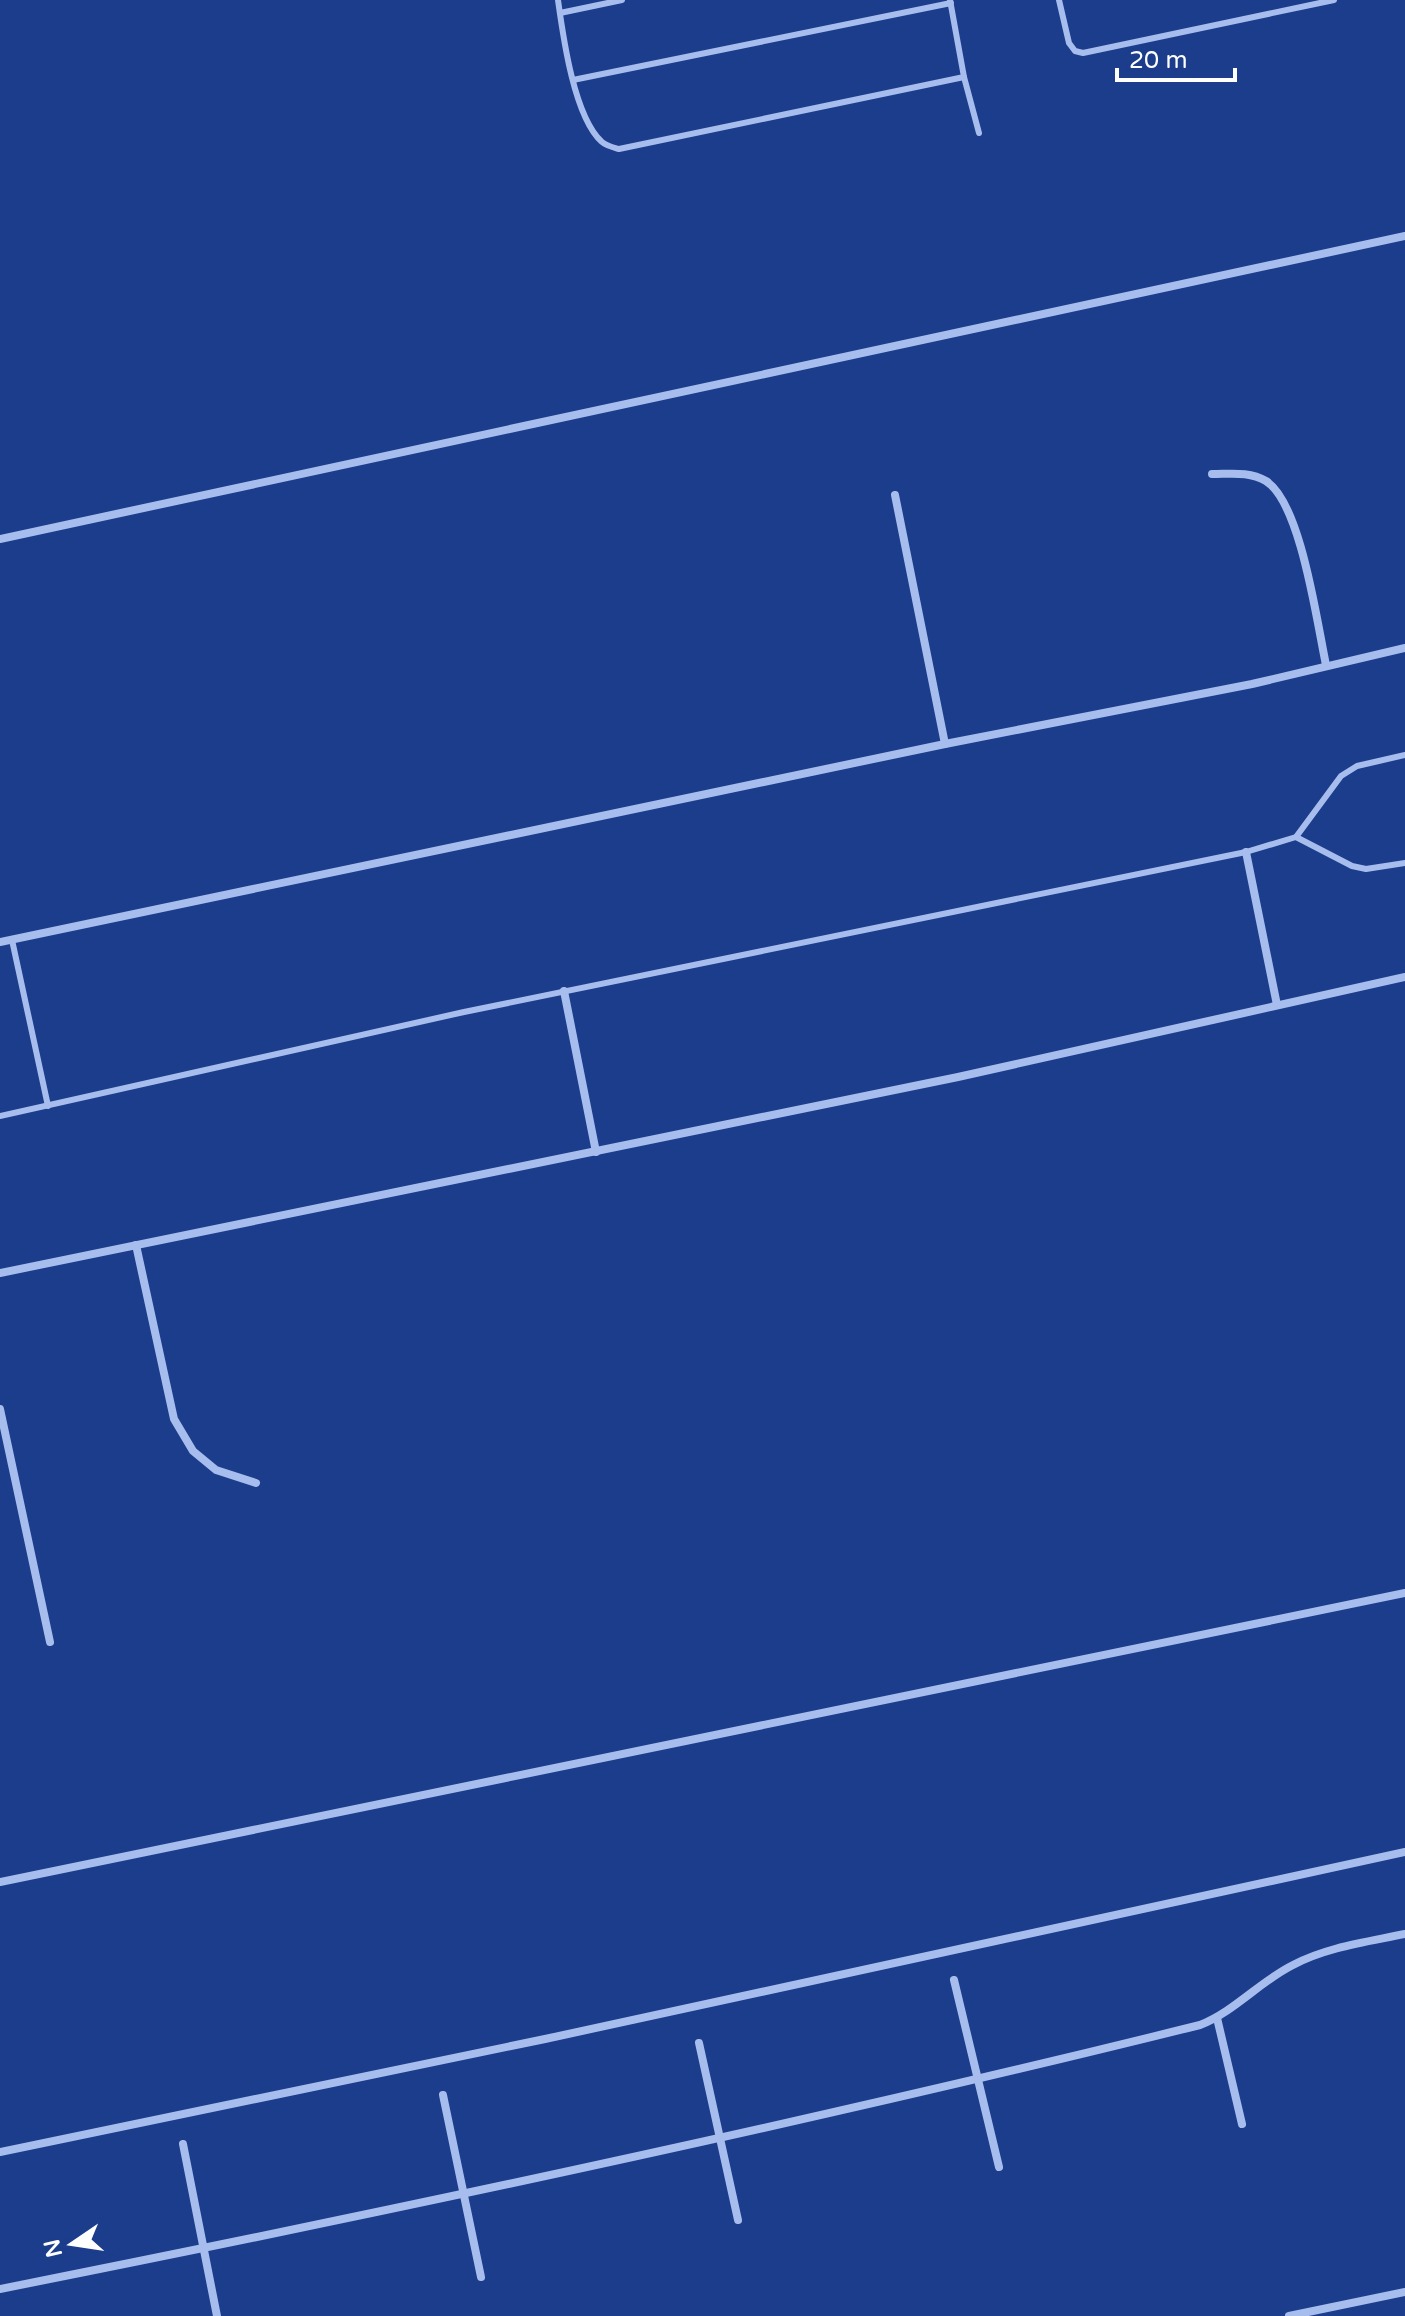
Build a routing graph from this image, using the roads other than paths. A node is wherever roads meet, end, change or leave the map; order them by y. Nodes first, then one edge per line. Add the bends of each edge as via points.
1 (558, 0) edge
2 (622, 0) edge
3 (1059, 0) edge
4 (1334, 0) edge
5 (950, 2) edge
6 (560, 13) junction
7 (964, 77) junction
8 (573, 80) junction
9 (979, 133) dead end
10 (1405, 236) edge
11 (1212, 474) dead end
12 (895, 495) dead end
13 (0, 539) edge
14 (1405, 648) edge
15 (1326, 665) junction
16 (945, 744) junction
17 (1405, 755) edge
18 (1296, 837) junction
19 (1246, 852) junction
20 (1405, 863) edge
21 (12, 940) junction
22 (0, 942) edge
23 (1405, 977) edge
24 (564, 991) junction
25 (1277, 1005) junction
26 (48, 1106) junction
27 (0, 1116) edge
28 (596, 1152) junction
29 (136, 1245) junction
30 (0, 1273) edge
31 (0, 1409) edge
32 (256, 1483) dead end
33 (1405, 1593) edge
34 (50, 1642) dead end
35 (1405, 1852) edge
36 (0, 1882) edge
37 (1405, 1934) edge
38 (954, 1980) dead end
39 (1217, 2018) junction
40 (699, 2043) dead end
41 (980, 2079) junction
42 (443, 2095) dead end
43 (1242, 2124) dead end
44 (721, 2138) junction
45 (183, 2144) dead end
46 (0, 2152) edge
47 (999, 2167) dead end
48 (462, 2194) junction
49 (738, 2220) dead end
50 (203, 2249) junction
51 (481, 2277) dead end
52 (0, 2289) edge
53 (1405, 2292) edge
54 (217, 2316) edge
55 (1289, 2316) edge

1 - 6 lane
2 - 6 lane
3 - 4 lane via 1069,43 1083,53
5 - 7 lane
5 - 8 lane
6 - 8 lane
7 - 8 lane via 619,149 599,140
7 - 9 lane
10 - 13 street
11 - 15 street via 1246,473 1280,493 1298,535
12 - 16 street
14 - 15 street
15 - 16 street
16 - 21 street
17 - 18 lane via 1357,766 1341,776
18 - 19 lane
18 - 20 lane via 1352,866
19 - 24 lane
19 - 25 street
21 - 22 street
21 - 26 lane
23 - 25 street
24 - 26 lane
24 - 28 street
25 - 28 street
26 - 27 lane
28 - 29 street
29 - 30 street
29 - 32 street via 174,1419 193,1451 216,1470
31 - 34 street
33 - 36 street
35 - 46 street
37 - 39 street via 1324,1952 1291,1966
38 - 41 street
39 - 41 street
39 - 43 street
40 - 44 street
41 - 44 street
41 - 47 street
42 - 48 street
44 - 48 street
44 - 49 street
45 - 50 street
48 - 50 street
48 - 51 street
50 - 52 street
50 - 54 street
53 - 55 street

